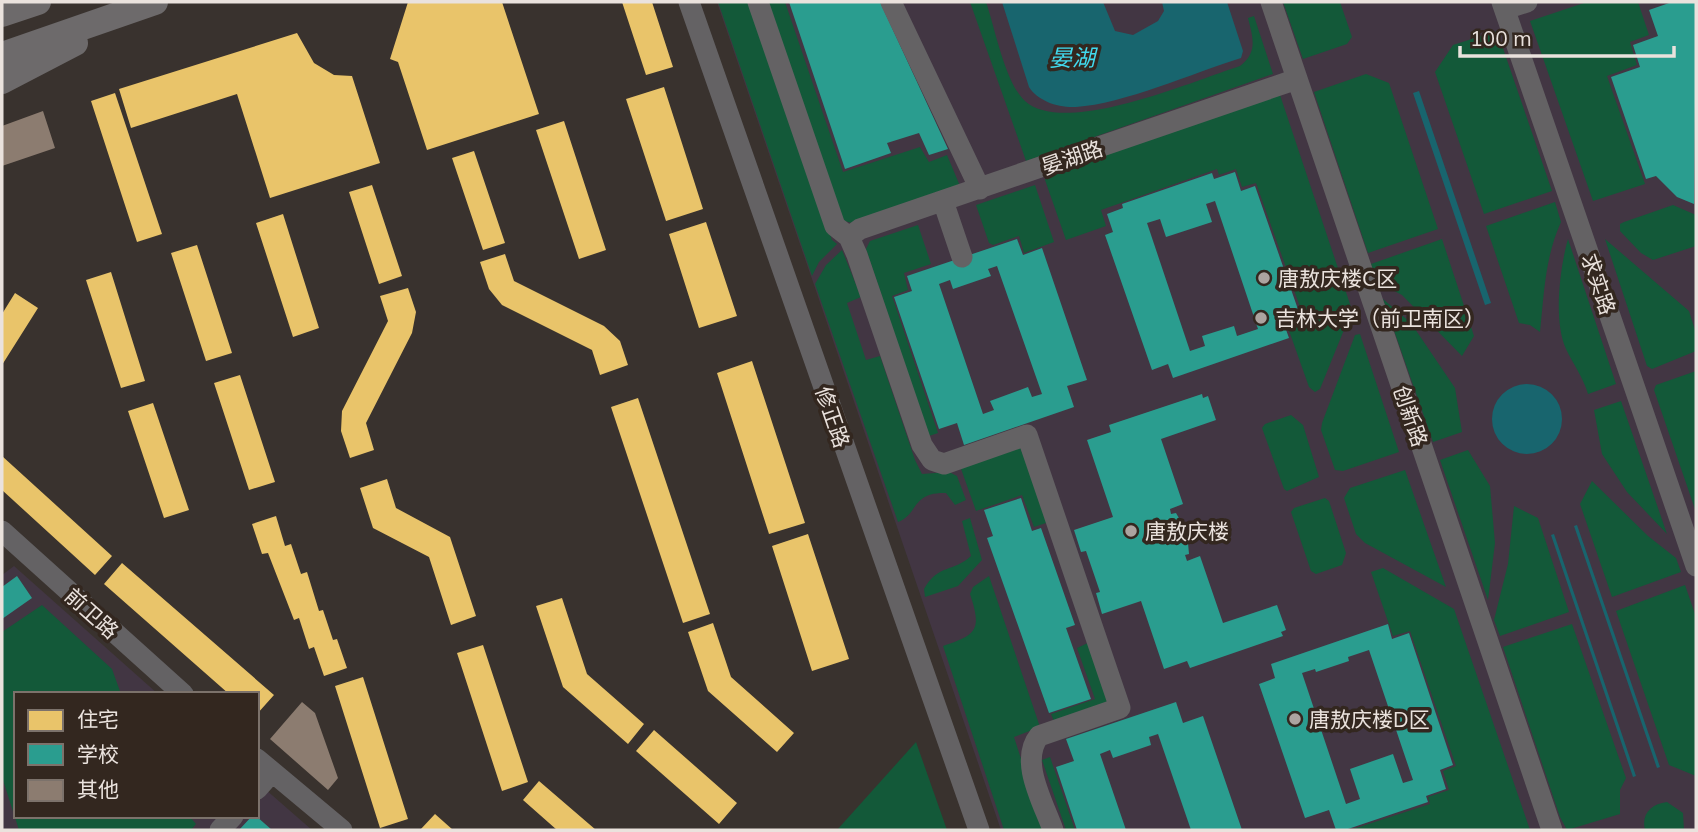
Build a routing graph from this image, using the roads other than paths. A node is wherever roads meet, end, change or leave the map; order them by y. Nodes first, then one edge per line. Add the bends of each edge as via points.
1 (38, 2) edge
2 (689, 2) edge
3 (758, 2) edge
4 (891, 2) edge
5 (1270, 2) edge
6 (1527, 2) edge
7 (149, 4) edge
8 (1504, 6) edge
9 (2, 14) edge
10 (2, 55) edge
11 (1297, 79) junction
12 (2, 81) edge
13 (980, 189) junction
14 (943, 201) junction
15 (849, 237) junction
16 (962, 257) dead end
17 (2, 531) edge
18 (1696, 566) edge
19 (181, 692) edge
20 (265, 766) edge
21 (259, 783) edge
22 (342, 830) edge
23 (979, 830) edge
24 (1053, 830) edge
25 (1552, 830) edge

1 - 9 main road
2 - 23 street, 修正路
3 - 15 street via 835,226
4 - 13 street
5 - 11 street, 创新路
6 - 8 street
7 - 10 main road
7 - 12 main road
8 - 18 street, 求实路
11 - 13 street, 晏湖路
11 - 25 street, 创新路
13 - 14 street, 晏湖路
14 - 15 street, 晏湖路 via 860,229
14 - 16 street
15 - 24 street via 922,445 932,460 944,464 1027,435 1120,709 1039,736 1030,747 1030,762
17 - 19 street, 前卫路
20 - 21 street
20 - 22 street

